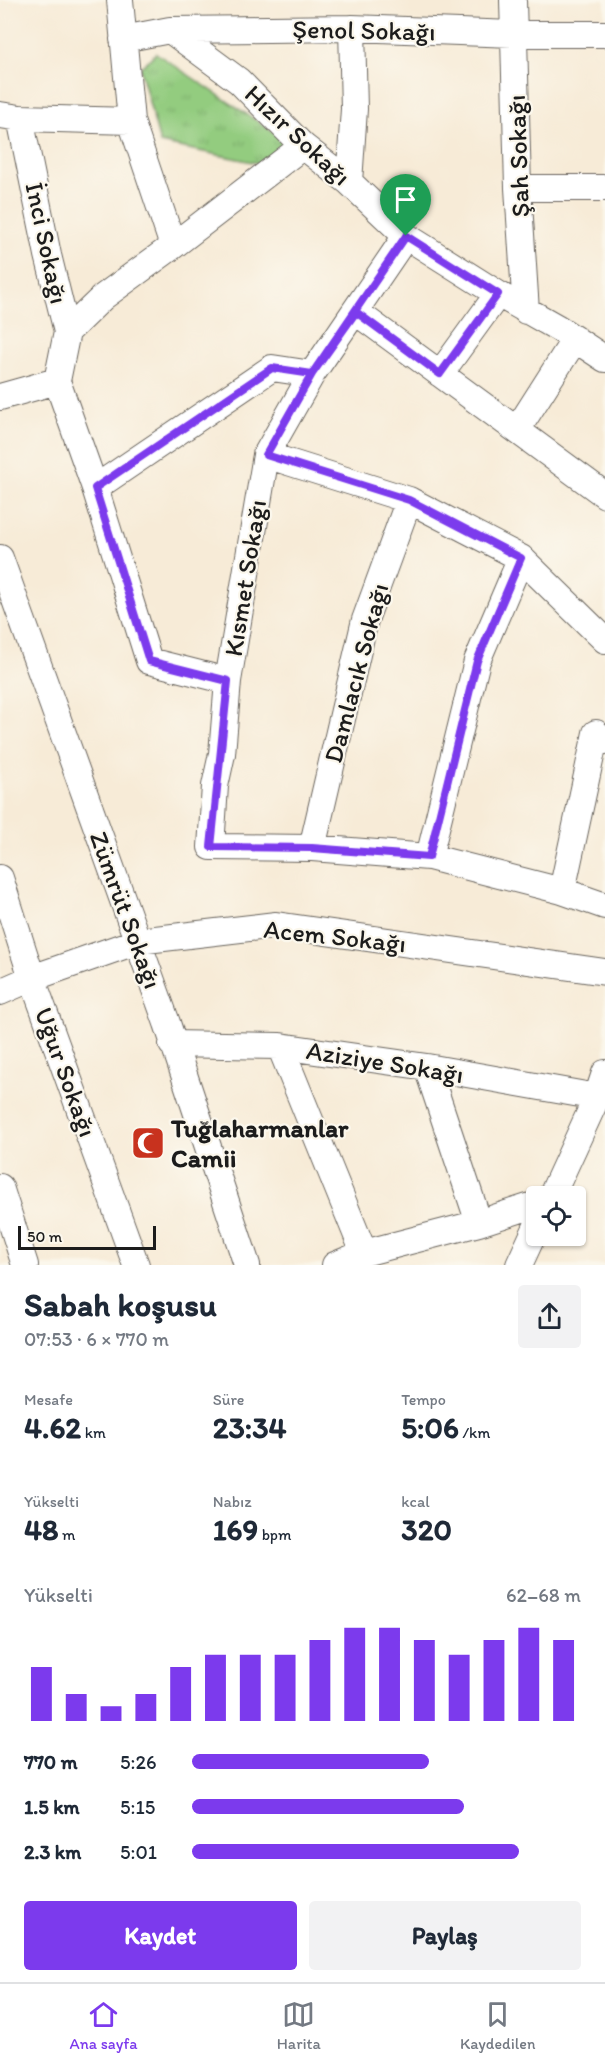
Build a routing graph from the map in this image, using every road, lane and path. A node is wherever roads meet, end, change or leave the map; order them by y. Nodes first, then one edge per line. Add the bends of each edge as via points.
1 (120, 0) edge
2 (513, 0) edge
3 (352, 28) junction
4 (170, 30) junction
5 (513, 34) junction
6 (605, 34) edge
7 (123, 39) junction
8 (10, 117) edge
9 (131, 121) junction
10 (303, 146) junction
11 (349, 182) junction
12 (518, 188) junction
13 (605, 188) edge
14 (406, 236) junction
15 (173, 246) junction
16 (498, 294) junction
17 (526, 311) junction
18 (356, 312) junction
19 (67, 333) junction
20 (575, 339) junction
21 (605, 359) edge
22 (312, 374) junction
23 (440, 374) junction
24 (57, 381) junction
25 (0, 397) edge
26 (517, 430) junction
27 (266, 455) junction
28 (95, 488) junction
29 (604, 494) edge
30 (409, 500) junction
31 (0, 558) edge
32 (521, 558) junction
33 (605, 640) edge
34 (228, 681) junction
35 (605, 741) edge
36 (312, 848) junction
37 (429, 857) junction
38 (0, 878) edge
39 (562, 891) junction
40 (605, 906) edge
41 (138, 942) junction
42 (605, 972) edge
43 (32, 978) junction
44 (0, 992) edge
45 (172, 1044) junction
46 (280, 1046) junction
47 (427, 1067) junction
48 (605, 1073) edge
49 (597, 1097) junction
50 (556, 1186) edge
51 (0, 1187) edge
52 (526, 1208) edge
53 (479, 1223) junction
54 (528, 1246) edge
55 (364, 1253) junction
56 (25, 1265) edge
57 (136, 1265) edge
58 (247, 1265) edge
59 (335, 1265) edge
60 (519, 1265) edge

1 - 7 street
2 - 5 street, Şah Sokağı
3 - 4 street, Şenol Sokağı
3 - 5 street, Şenol Sokağı
3 - 11 street via 354,109
4 - 7 street, Şenol Sokağı
4 - 10 street, Hızır Sokağı via 239,81
5 - 6 street, Şenol Sokağı
5 - 12 street, Şah Sokağı
7 - 9 street
8 - 9 street
8 - 19 street, İnci Sokağı
9 - 15 street
10 - 11 street, Hızır Sokağı
10 - 15 street
11 - 14 street, Hızır Sokağı
12 - 13 street
12 - 17 street, Şah Sokağı
14 - 16 street, Hızır Sokağı
14 - 18 street, Kısmet Sokağı
15 - 19 street via 103,297
16 - 17 street, Hızır Sokağı
16 - 23 street
17 - 20 street, Hızır Sokağı
18 - 22 street, Kısmet Sokağı
18 - 23 street
19 - 24 street
20 - 21 street, Hızır Sokağı
20 - 26 street
22 - 27 street, Kısmet Sokağı
22 - 28 street via 272,368
23 - 26 street
24 - 25 street
24 - 28 street
26 - 29 street
27 - 30 street
27 - 34 street, Kısmet Sokağı
28 - 34 street via 149,661
30 - 32 street
30 - 36 street, Damlacık Sokağı via 365,621
31 - 41 street, Zümrüt Sokağı
32 - 33 street
32 - 37 street via 477,661
34 - 36 street, Kısmet Sokağı via 211,847
35 - 39 street via 596,733
36 - 37 street, Kısmet Sokağı
37 - 39 street, Kısmet Sokağı
38 - 43 street, Uğur Sokağı
39 - 40 street, Kısmet Sokağı
41 - 42 street, Acem Sokağı via 276,925
41 - 43 street, Acem Sokağı
41 - 45 street, Zümrüt Sokağı
43 - 44 street, Acem Sokağı
43 - 57 street, Uğur Sokağı
45 - 46 street, Aziziye Sokağı
45 - 58 street, Zümrüt Sokağı
46 - 47 street, Aziziye Sokağı
46 - 55 street
47 - 49 street, Aziziye Sokağı
47 - 53 street
48 - 49 street
49 - 50 street
51 - 56 street
52 - 53 street
53 - 55 street
54 - 60 street
55 - 59 street

